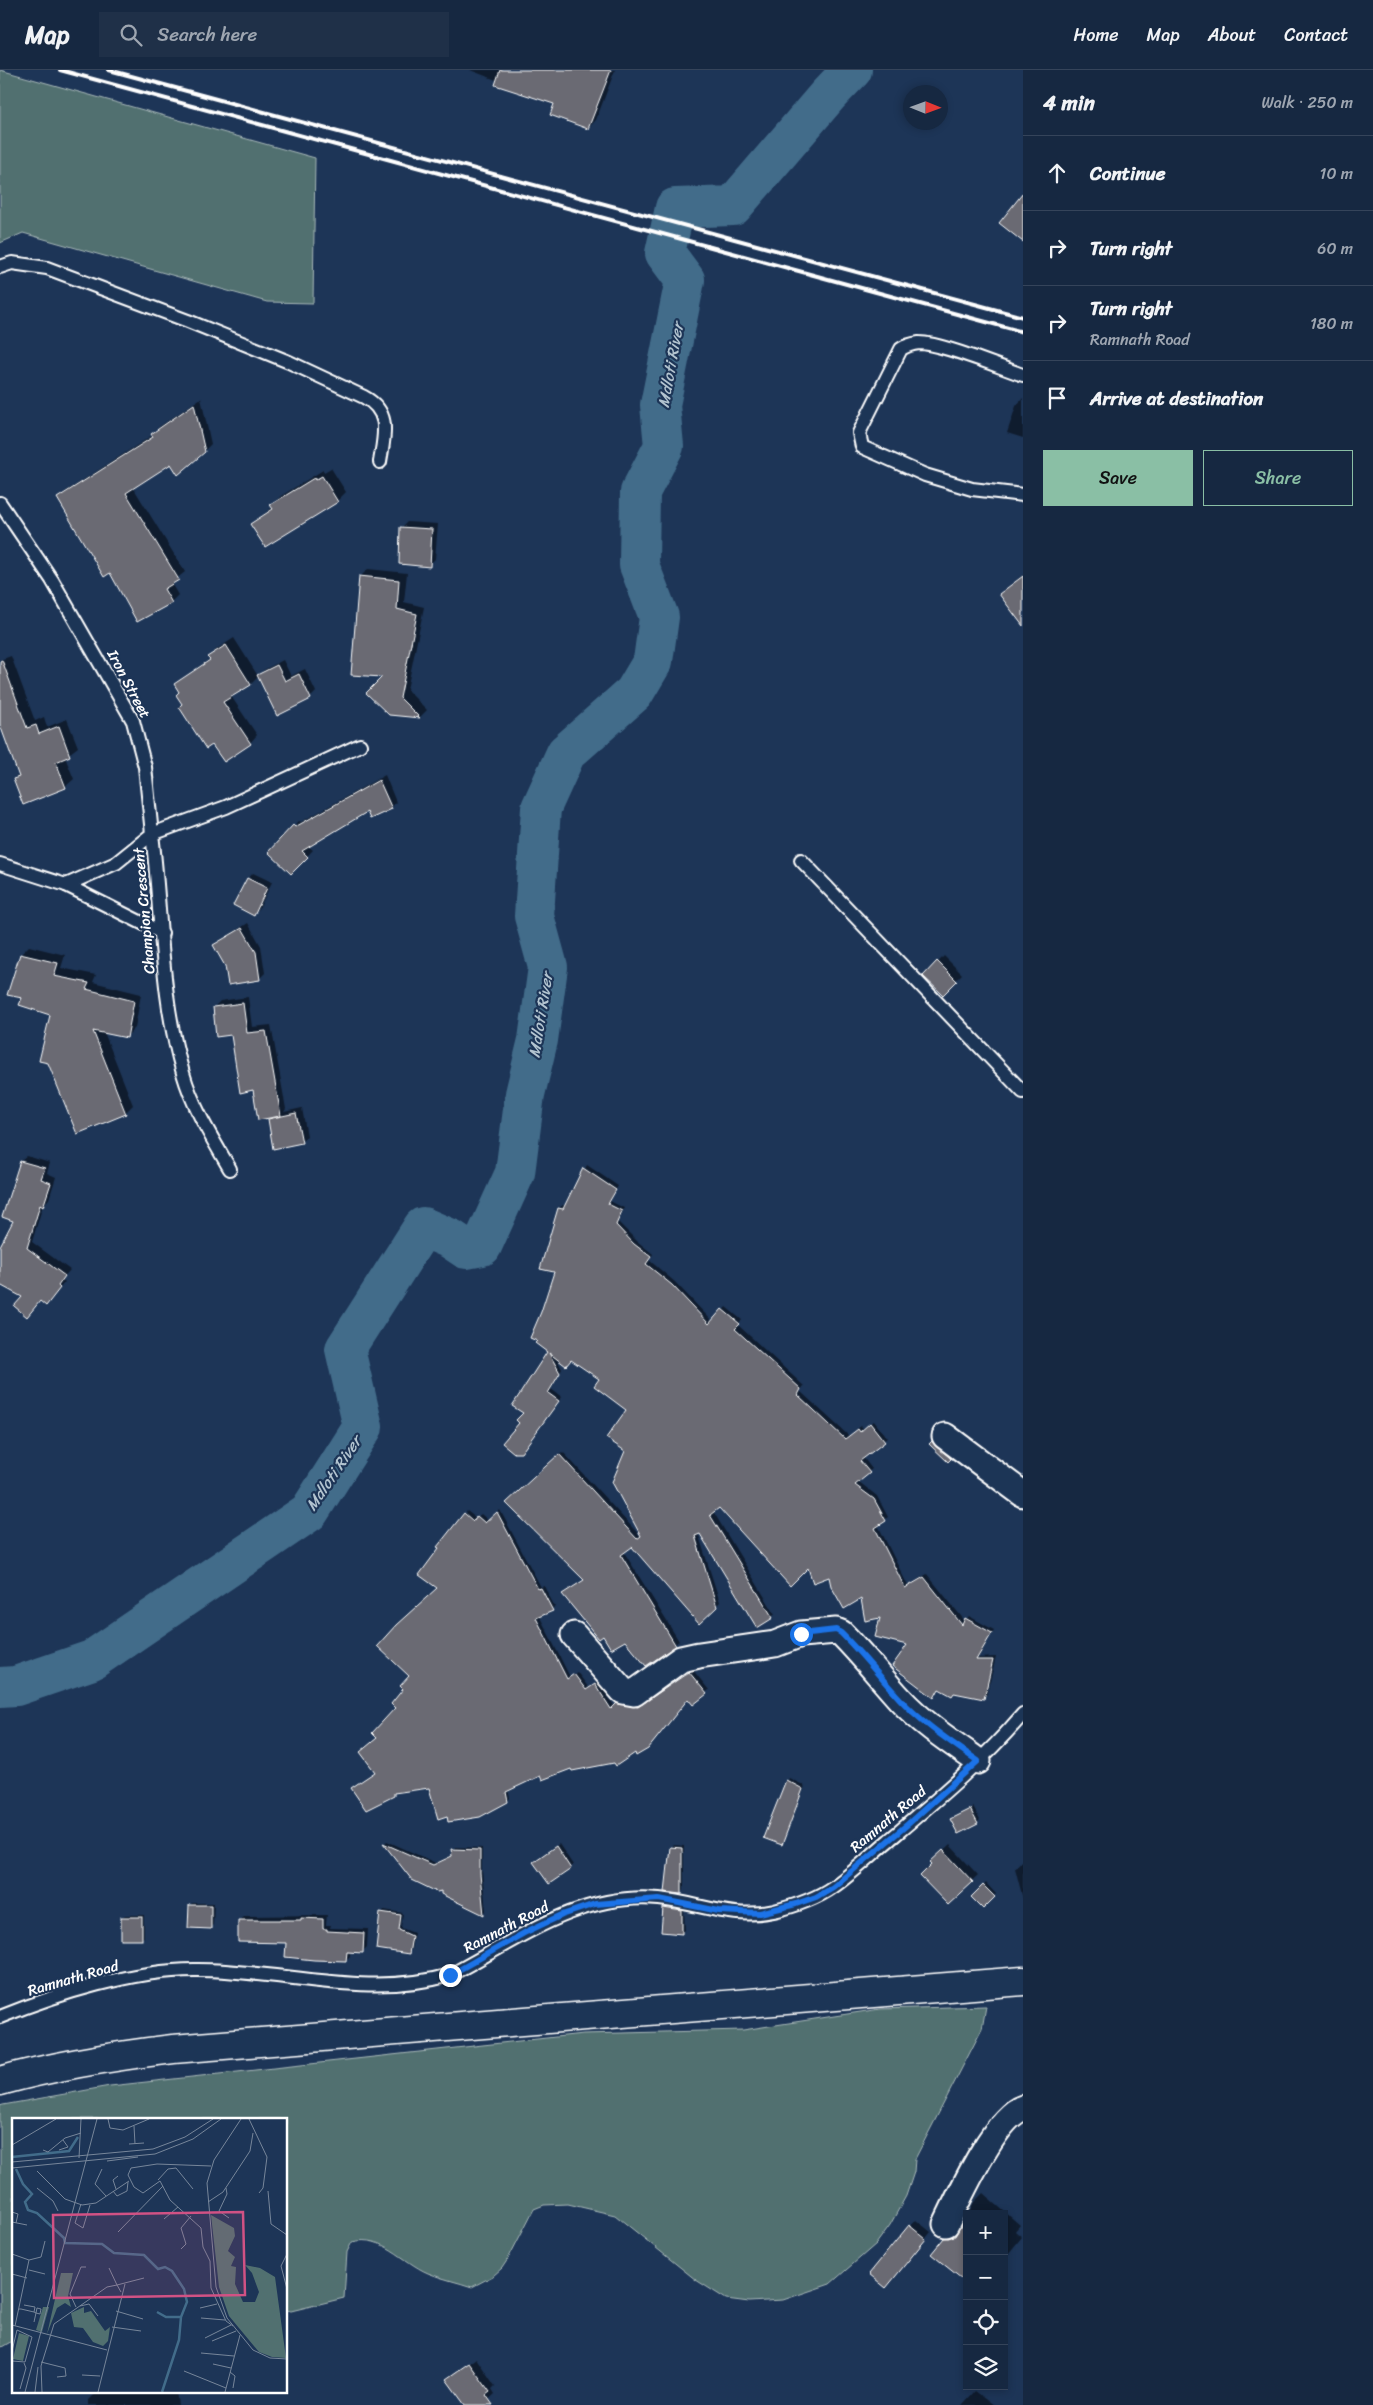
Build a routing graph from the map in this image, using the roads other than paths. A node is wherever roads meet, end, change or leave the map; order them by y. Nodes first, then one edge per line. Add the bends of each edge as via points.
1 (0, 267) edge
2 (1023, 375) edge
3 (380, 462) dead end
4 (1023, 495) edge
5 (0, 503) edge
6 (360, 745) dead end
7 (152, 834) junction
8 (801, 860) dead end
9 (0, 864) edge
10 (66, 885) junction
11 (162, 933) junction
12 (1023, 1092) edge
13 (230, 1169) dead end
14 (945, 1436) dead end
15 (1023, 1494) edge
16 (574, 1635) dead end
17 (1023, 1714) edge
18 (978, 1761) junction
19 (1023, 1981) edge
20 (0, 2017) edge
21 (0, 2081) edge
22 (1023, 2108) edge
23 (946, 2224) dead end

1 - 3 lane via 12,263 47,268 206,328 370,400 381,411 384,422
2 - 4 lane via 937,346 908,345 901,349 859,433 862,447 926,475 972,489
5 - 7 lane, Iron Street via 52,580 134,721 145,767
6 - 7 lane, Champion Crescent via 226,807
7 - 10 lane via 116,863
7 - 11 lane, Champion Crescent
8 - 12 lane
9 - 10 lane
10 - 11 lane
11 - 13 lane, Champion Crescent via 176,1046 183,1074 194,1104
14 - 15 street
16 - 18 street via 623,1691 634,1693 681,1660 699,1654 776,1644 801,1634 836,1630 907,1705 932,1728
17 - 18 lane, Ramnath Road
18 - 20 lane, Ramnath Road via 833,1887 816,1897 776,1910 751,1913 719,1911 659,1899 595,1904 562,1915 450,1975 430,1981 393,1985 319,1982 197,1970 147,1975 89,1987
19 - 21 street via 173,2049 102,2058
22 - 23 street via 995,2133

